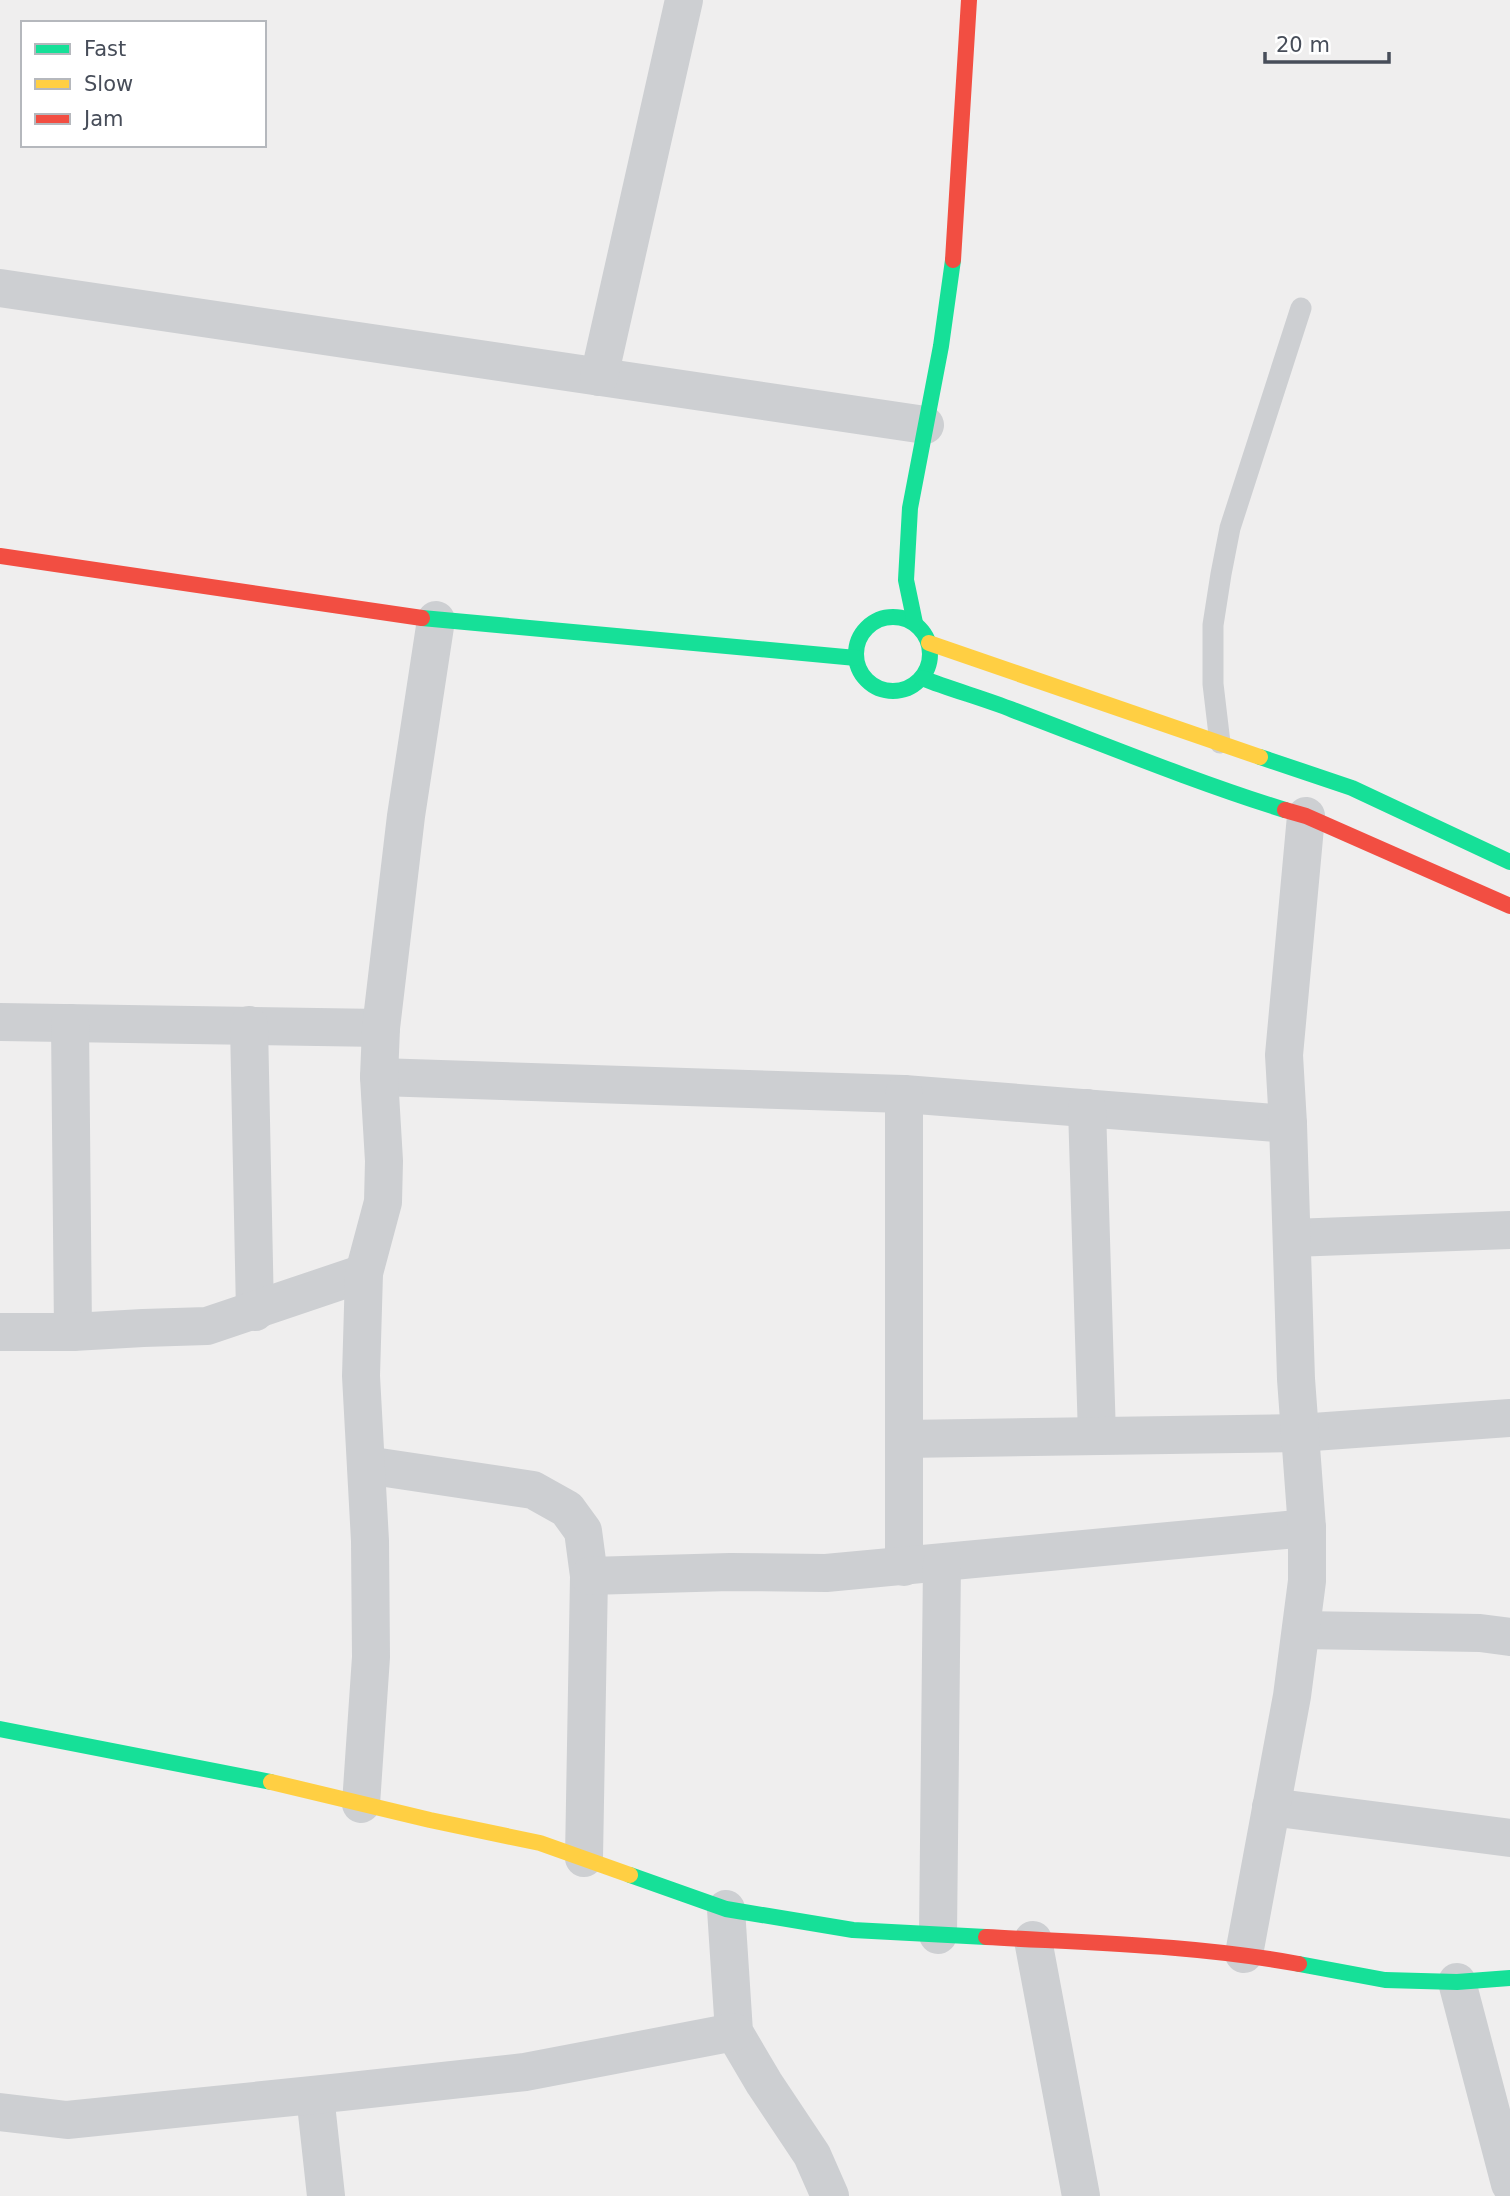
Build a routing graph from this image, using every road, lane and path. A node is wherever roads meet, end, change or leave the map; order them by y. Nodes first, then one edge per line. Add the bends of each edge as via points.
1 (684, 0) edge
2 (969, 0) edge
3 (0, 288) edge
4 (1301, 308) dead end
5 (599, 377) junction
6 (925, 425) junction
7 (0, 556) edge
8 (436, 620) junction
9 (915, 624) junction
10 (929, 643) junction
11 (856, 658) junction
12 (922, 678) junction
13 (1220, 743) junction
14 (1306, 816) junction
15 (1510, 862) edge
16 (1510, 906) edge
17 (0, 1022) edge
18 (71, 1023) junction
19 (249, 1025) junction
20 (381, 1028) junction
21 (379, 1077) junction
22 (904, 1094) junction
23 (1087, 1108) junction
24 (1288, 1124) junction
25 (1510, 1230) edge
26 (1292, 1238) junction
27 (364, 1273) junction
28 (255, 1312) junction
29 (0, 1332) edge
30 (72, 1332) junction
31 (1510, 1418) edge
32 (1299, 1433) junction
33 (1097, 1436) junction
34 (904, 1439) junction
35 (366, 1465) junction
36 (1307, 1528) junction
37 (942, 1563) junction
38 (904, 1567) junction
39 (589, 1576) junction
40 (1301, 1630) junction
41 (1510, 1637) edge
42 (0, 1729) edge
43 (361, 1804) junction
44 (1271, 1807) junction
45 (1510, 1838) edge
46 (584, 1858) junction
47 (726, 1909) junction
48 (938, 1935) junction
49 (1033, 1940) junction
50 (1244, 1954) junction
51 (1510, 1978) edge
52 (1457, 1982) junction
53 (734, 2032) junction
54 (315, 2095) junction
55 (0, 2112) edge
56 (1510, 2183) edge
57 (326, 2196) edge
58 (830, 2196) edge
59 (1081, 2196) edge

1 - 5 street
2 - 6 street via 955,246
3 - 5 street
4 - 13 lane via 1223,562 1213,625
5 - 6 street
6 - 9 street via 907,552 906,580
7 - 8 street
8 - 11 street
8 - 20 street via 406,816
9 - 10 street
9 - 11 street via 892,617 869,625 856,646
10 - 12 street via 929,668
10 - 13 street
11 - 12 street via 859,670 876,688 901,691
12 - 14 street via 1227,792
13 - 15 street via 1352,788
14 - 16 street
14 - 24 street via 1284,1055
17 - 18 street
18 - 19 street
18 - 30 street
19 - 20 street
19 - 28 street
20 - 21 street
21 - 22 street
21 - 27 street via 383,1202
22 - 23 street
22 - 34 street
23 - 24 street
23 - 33 street
24 - 26 street
25 - 26 street
26 - 32 street
27 - 28 street
27 - 35 street via 361,1376
28 - 30 street via 207,1326
29 - 30 street
31 - 32 street
32 - 33 street
32 - 36 street
33 - 34 street
34 - 38 street
35 - 39 street via 533,1490 567,1509 583,1531
35 - 43 street via 371,1657
36 - 37 street
36 - 40 street
37 - 38 street
37 - 48 street
38 - 39 street via 826,1573
39 - 46 street
40 - 41 street
40 - 44 street
42 - 43 street via 239,1774
43 - 46 street via 540,1843
44 - 45 street
44 - 50 street
46 - 47 street
47 - 48 street via 853,1930
47 - 53 street
48 - 49 street
49 - 50 street
49 - 59 street
50 - 52 street via 1385,1980
51 - 52 street
52 - 56 street
53 - 54 street via 525,2071
53 - 58 street via 812,2155
54 - 55 street via 67,2120
54 - 57 street

